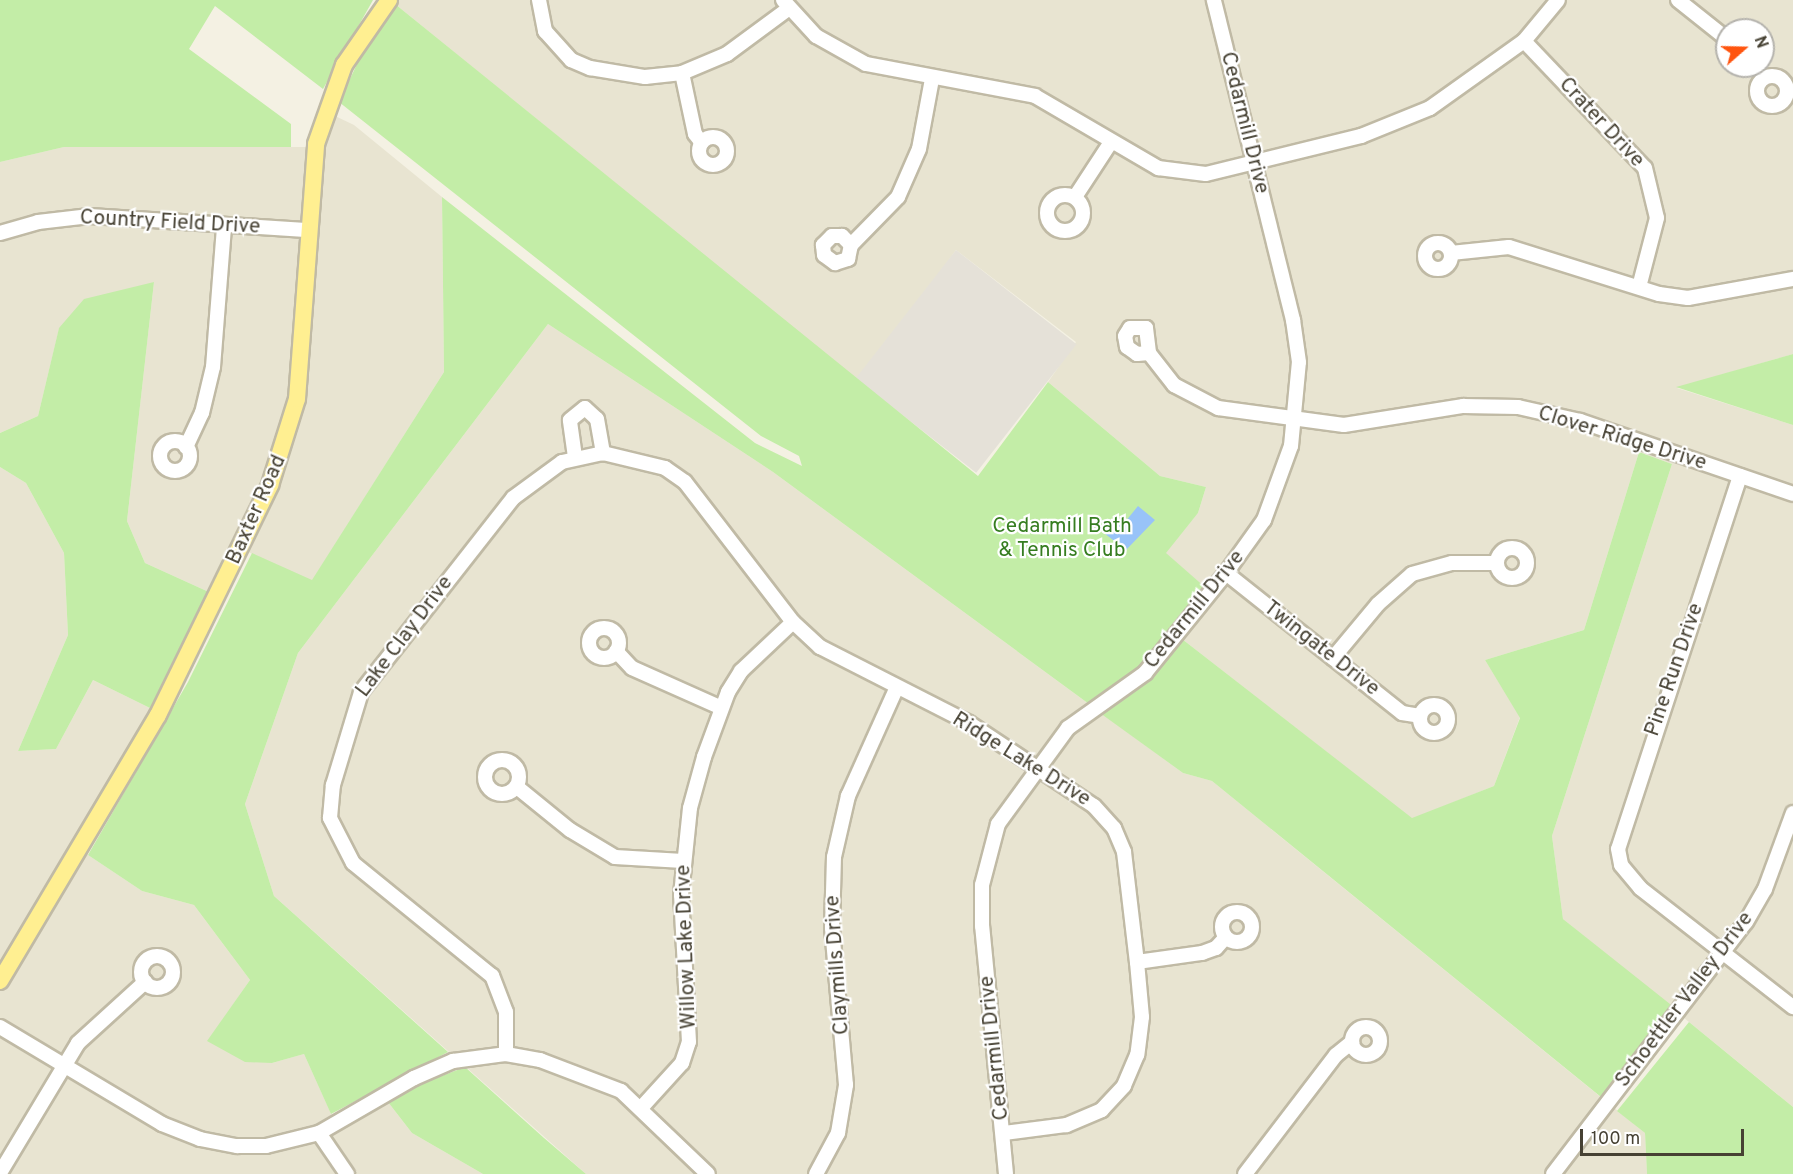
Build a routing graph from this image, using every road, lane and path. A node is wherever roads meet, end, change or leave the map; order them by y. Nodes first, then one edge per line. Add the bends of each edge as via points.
1 (388, 0) edge
2 (538, 0) edge
3 (1214, 0) edge
4 (1558, 0) edge
5 (1678, 0) edge
6 (785, 5) edge
7 (1715, 29) edge
8 (1524, 41) junction
9 (682, 73) junction
10 (932, 79) junction
11 (1111, 142) junction
12 (702, 143) dead end
13 (1254, 163) junction
14 (1075, 197) dead end
15 (224, 226) junction
16 (306, 230) junction
17 (0, 233) edge
18 (851, 245) dead end
19 (1451, 253) dead end
20 (1793, 279) edge
21 (1639, 287) junction
22 (1149, 353) dead end
23 (1294, 421) junction
24 (186, 447) dead end
25 (603, 453) junction
26 (580, 456) junction
27 (1740, 476) junction
28 (1793, 494) edge
29 (1497, 563) dead end
30 (1226, 573) junction
31 (793, 622) junction
32 (616, 651) dead end
33 (1333, 658) junction
34 (896, 689) junction
35 (722, 708) junction
36 (1420, 716) dead end
37 (1037, 765) junction
38 (517, 787) dead end
39 (1793, 813) edge
40 (683, 861) junction
41 (1225, 938) dead end
42 (1724, 954) junction
43 (1137, 962) junction
44 (0, 981) edge
45 (145, 982) dead end
46 (1793, 1007) edge
47 (0, 1027) edge
48 (1352, 1042) dead end
49 (506, 1054) junction
50 (66, 1067) junction
51 (641, 1108) junction
52 (1004, 1132) junction
53 (319, 1133) junction
54 (0, 1173) edge
55 (347, 1174) edge
56 (708, 1174) edge
57 (816, 1174) edge
58 (1006, 1174) edge
59 (1245, 1174) edge
60 (1553, 1174) edge

1 - 16 main road, Baxter Road via 355,45 323,120 312,167
2 - 9 street via 544,31 571,60 620,74
3 - 13 street, Cedarmill Drive
4 - 8 street
5 - 7 street
6 - 9 street via 727,54
6 - 10 street via 816,36 866,64
8 - 13 street via 1460,90 1400,122
8 - 21 street, Crater Drive via 1645,168 1656,218
9 - 12 street via 695,134
10 - 11 street via 1035,96
10 - 18 street via 910,175 887,212
11 - 13 street via 1158,168 1183,174 1206,174
11 - 14 street
13 - 23 street, Cedarmill Drive via 1299,362
15 - 16 street, Country Field Drive
15 - 17 street, Country Field Drive via 90,216 38,222
15 - 24 street via 213,367 202,414
16 - 44 main road, Baxter Road via 304,345 297,399 270,485 158,716
19 - 21 street via 1509,247
20 - 21 street via 1688,298
22 - 23 street, Clover Ridge Drive via 1174,385 1200,402
23 - 27 street, Clover Ridge Drive via 1364,425 1463,406 1518,407 1580,421
23 - 30 street, Cedarmill Drive via 1274,498
25 - 26 street, Ridge Lake Drive
25 - 26 street via 597,419 585,408 570,420
25 - 31 street, Ridge Lake Drive via 665,468 685,482
26 - 49 street, Lake Clay Drive via 545,471 513,498 361,692 330,803 335,834 353,863 492,976 506,1012
27 - 28 street, Clover Ridge Drive
27 - 42 street, Pine Run Drive via 1620,834 1621,865 1640,888
29 - 33 street via 1452,563 1412,574 1378,604
30 - 33 street, Twingate Drive
30 - 37 street, Cedarmill Drive via 1145,673 1082,715
31 - 34 street, Ridge Lake Drive via 837,658
31 - 35 street, Willow Lake Drive via 741,671
32 - 35 street via 632,668
33 - 36 street, Twingate Drive via 1402,713
34 - 37 street, Ridge Lake Drive via 969,723
34 - 57 street, Claymills Drive via 848,796 834,857 832,928 846,1085 838,1133
35 - 40 street, Willow Lake Drive via 690,808
37 - 43 street, Ridge Lake Drive via 1095,806 1114,828 1124,852
37 - 52 street, Cedarmill Drive via 998,824 982,885
38 - 40 street via 570,830 615,857
39 - 42 street, Schoettler Valley Drive via 1765,888
40 - 51 street, Willow Lake Drive via 689,1042 682,1062
41 - 43 street via 1216,948 1202,953
42 - 46 street
42 - 60 street, Schoettler Valley Drive
43 - 52 street, Ridge Lake Drive via 1141,1037 1131,1072 1113,1100 1081,1122
45 - 50 street via 98,1020
47 - 50 street
48 - 59 street via 1336,1055
49 - 51 street via 589,1076
49 - 53 street via 435,1067
50 - 53 street via 162,1124 200,1140 266,1146
50 - 54 street
51 - 56 street
52 - 58 street, Cedarmill Drive
53 - 55 street

